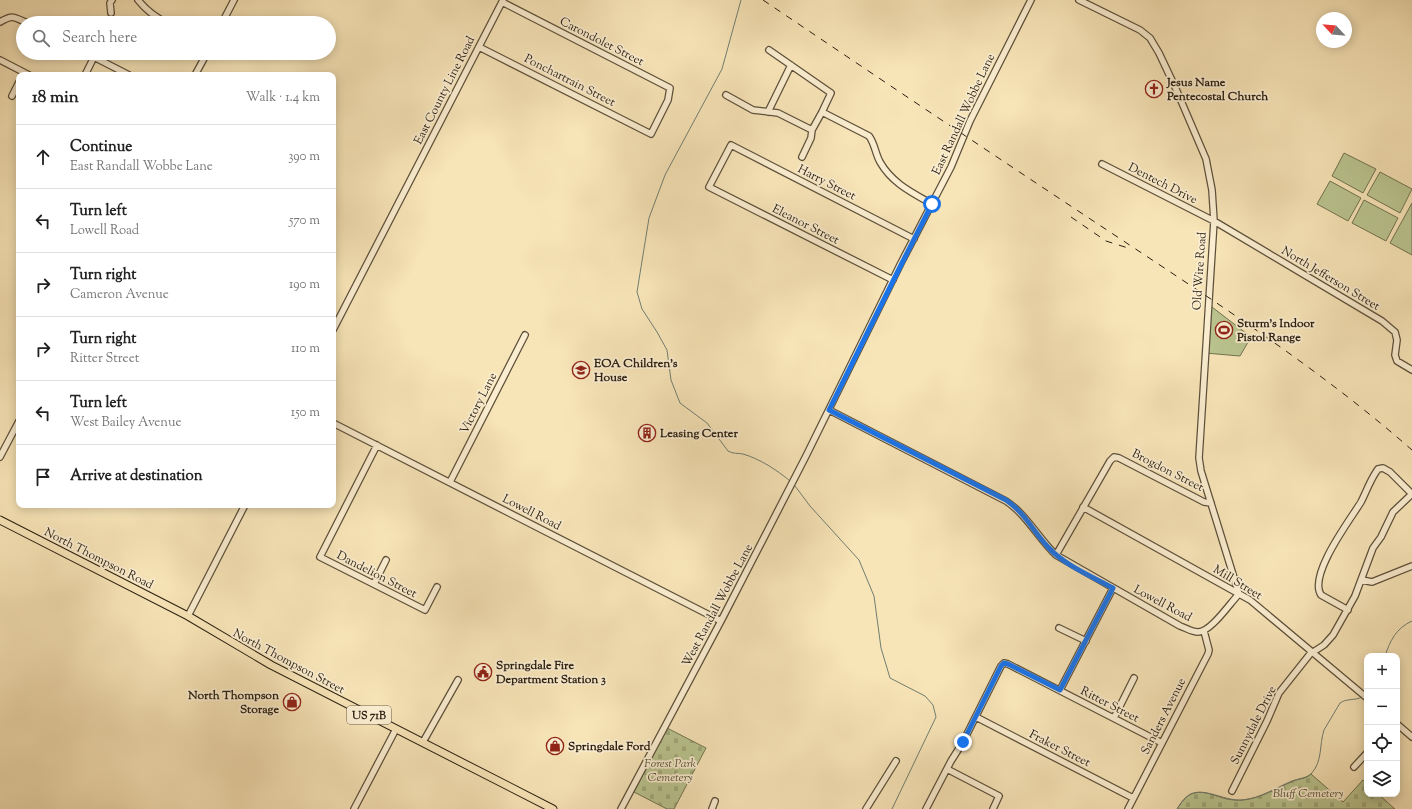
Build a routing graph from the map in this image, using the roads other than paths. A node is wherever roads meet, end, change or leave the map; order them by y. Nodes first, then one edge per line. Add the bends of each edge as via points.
1 (112, 0) edge
2 (138, 0) edge
3 (234, 0) edge
4 (1031, 0) edge
5 (1079, 0) edge
6 (503, 1) edge
7 (111, 13) dead end
8 (154, 16) edge
9 (226, 16) edge
10 (16, 18) edge
11 (0, 22) edge
12 (479, 47) junction
13 (769, 50) dead end
14 (0, 60) edge
15 (92, 60) edge
16 (100, 60) edge
17 (204, 60) edge
18 (791, 65) junction
19 (22, 72) edge
20 (86, 72) edge
21 (123, 72) edge
22 (198, 72) edge
23 (16, 88) edge
24 (12, 96) dead end
25 (726, 96) dead end
26 (768, 112) junction
27 (822, 112) junction
28 (812, 130) junction
29 (651, 134) joint
30 (802, 157) dead end
31 (1102, 164) dead end
32 (709, 187) joint
33 (932, 204) junction
34 (1214, 221) junction
35 (914, 239) junction
36 (893, 280) junction
37 (336, 322) edge
38 (525, 335) dead end
39 (1412, 370) edge
40 (829, 410) junction
41 (336, 424) edge
42 (16, 426) edge
43 (377, 445) junction
44 (0, 457) edge
45 (450, 482) junction
46 (1412, 494) edge
47 (1211, 502) junction
48 (1083, 507) junction
49 (243, 508) edge
50 (0, 520) edge
51 (1056, 555) junction
52 (386, 560) dead end
53 (1412, 566) edge
54 (1362, 580) junction
55 (374, 584) junction
56 (438, 586) dead end
57 (1113, 588) junction
58 (1239, 594) junction
59 (1348, 610) junction
60 (188, 616) junction
61 (721, 621) junction
62 (1059, 628) dead end
63 (1204, 631) junction
64 (1086, 641) junction
65 (1314, 652) junction
66 (1134, 678) dead end
67 (458, 680) dead end
68 (1060, 690) junction
69 (1364, 695) edge
70 (976, 717) junction
71 (1114, 718) junction
72 (1398, 725) edge
73 (396, 729) junction
74 (1412, 737) edge
75 (423, 742) junction
76 (1162, 743) junction
77 (1364, 756) edge
78 (896, 761) dead end
79 (1354, 767) dead end
80 (947, 769) junction
81 (1232, 791) dead end
82 (1133, 798) junction
83 (715, 801) dead end
84 (354, 809) edge
85 (553, 809) edge
86 (621, 809) edge
87 (712, 809) edge
88 (866, 809) edge
89 (926, 809) edge
90 (993, 809) edge
91 (1128, 809) edge

1 - 7 street
2 - 8 street
3 - 9 street
4 - 33 street, East Randall Wobbe Lane via 970,121
5 - 34 street, Old Wire Road via 1144,32 1150,38 1206,159
6 - 12 street, East County Line Road
6 - 29 street, Carondolet Street via 670,88 668,100
10 - 11 street via 12,16
12 - 29 street, Ponchartrain Street
12 - 37 street, East County Line Road
13 - 18 street
14 - 19 street
15 - 20 street
16 - 21 street
17 - 22 street
18 - 26 street
18 - 27 street via 831,92
23 - 24 street
25 - 26 street via 748,108
26 - 28 street via 778,113
27 - 28 street
27 - 33 street via 869,136 873,141 877,158 886,172 901,186
28 - 30 street
31 - 34 street, Dentech Drive
32 - 35 street, Harry Street via 731,144
32 - 36 street, Eleanor Street
33 - 35 street, East Randall Wobbe Lane
34 - 39 street, North Jefferson Street via 1386,324 1397,336 1395,358 1400,364
34 - 47 street, Old Wire Road via 1199,458
35 - 36 street, East Randall Wobbe Lane
36 - 40 street, East Randall Wobbe Lane
38 - 45 street, Victory Lane
40 - 51 street, Lowell Road via 1006,500 1022,513
40 - 61 street, West Randall Wobbe Lane
41 - 43 street, Lowell Road
42 - 44 street
43 - 45 street, Lowell Road
43 - 55 street, Dandelion Street via 320,557
45 - 61 street, Lowell Road
46 - 54 street, Sunnydale Drive via 1393,512 1373,548
46 - 59 street via 1386,469 1381,468 1376,472 1337,538 1318,586 1325,598
47 - 48 street, Brogdon Street via 1204,502 1114,457
47 - 58 street, Old Wire Road
48 - 51 street
48 - 58 street, Mill Street
49 - 60 street
50 - 60 main road, North Thompson Road / US 71B
51 - 57 street, Lowell Road
52 - 55 street
53 - 54 street via 1372,582
54 - 59 street, Sunnydale Drive
55 - 56 street, Dandelion Street via 425,610
57 - 63 street, Lowell Road via 1180,626 1197,632
57 - 64 street
58 - 63 street, Lowell Road
58 - 65 street, Mill Street
59 - 65 street, Sunnydale Drive via 1329,640
60 - 73 main road, North Thompson Street / US 71B via 271,665
61 - 86 street, West Randall Wobbe Lane
62 - 64 street
63 - 76 street, Sanders Avenue via 1208,654
64 - 68 street
65 - 69 street, Mill Street
65 - 81 street, Sunnydale Drive via 1279,693
66 - 71 street
67 - 75 street
68 - 70 street, Ritter Street via 1004,663
68 - 71 street, Ritter Street
70 - 80 street
70 - 82 street, Fraker Street
71 - 76 street, Ritter Street
72 - 74 street
73 - 75 main road, North Thompson Street / US 71B
73 - 84 street
75 - 85 main road, North Thompson Street / US 71B
76 - 82 street, Sanders Avenue
77 - 79 street
78 - 88 street
80 - 89 street
80 - 90 street via 999,796
82 - 91 street, Sanders Avenue
83 - 87 street

